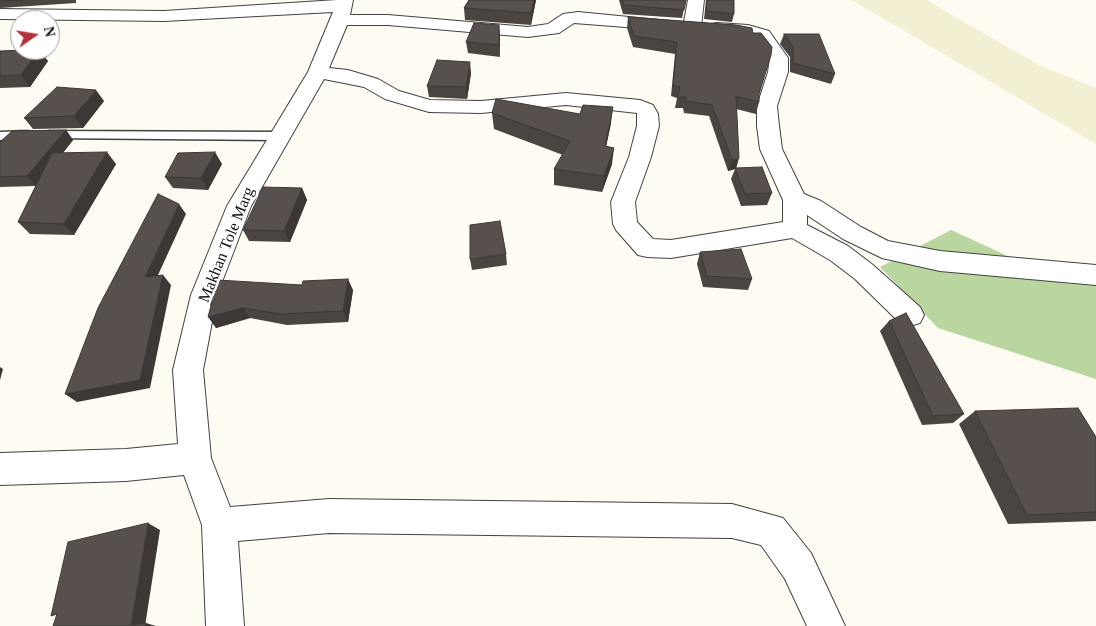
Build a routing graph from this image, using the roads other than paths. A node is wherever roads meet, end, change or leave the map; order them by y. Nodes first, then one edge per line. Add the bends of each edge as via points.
1 (28, 0) edge
2 (696, 0) edge
3 (343, 9) edge
4 (7, 14) edge
5 (692, 27) junction
6 (0, 28) edge
7 (318, 72) junction
8 (0, 136) edge
9 (278, 136) junction
10 (794, 200) junction
11 (795, 229) junction
12 (1096, 275) edge
13 (910, 315) edge
14 (195, 458) junction
15 (0, 469) edge
16 (219, 525) junction
17 (225, 626) edge
18 (826, 626) edge

1 - 4 street
2 - 5 street
3 - 4 street via 164,16
3 - 5 street via 397,20 528,32 553,29 569,18 578,17
3 - 7 street, Makhan Tole Marg
4 - 6 street
5 - 10 street via 748,30 763,35 779,58 767,106 768,126 771,149
7 - 9 street, Makhan Tole Marg
7 - 11 street via 371,83 392,95 429,106 482,107 566,99 640,106 646,109 648,126 623,202 625,224 647,248 671,249
8 - 9 lane via 112,133
9 - 14 street, Makhan Tole Marg via 240,206 204,295 188,370
10 - 11 street
10 - 12 street via 814,207 852,233 882,248 950,262
11 - 13 street via 858,267
14 - 15 street via 126,465
14 - 16 street, Makhan Tole Marg
16 - 17 street, Makhan Tole Marg
16 - 18 street via 328,516 732,521 771,530 798,566

